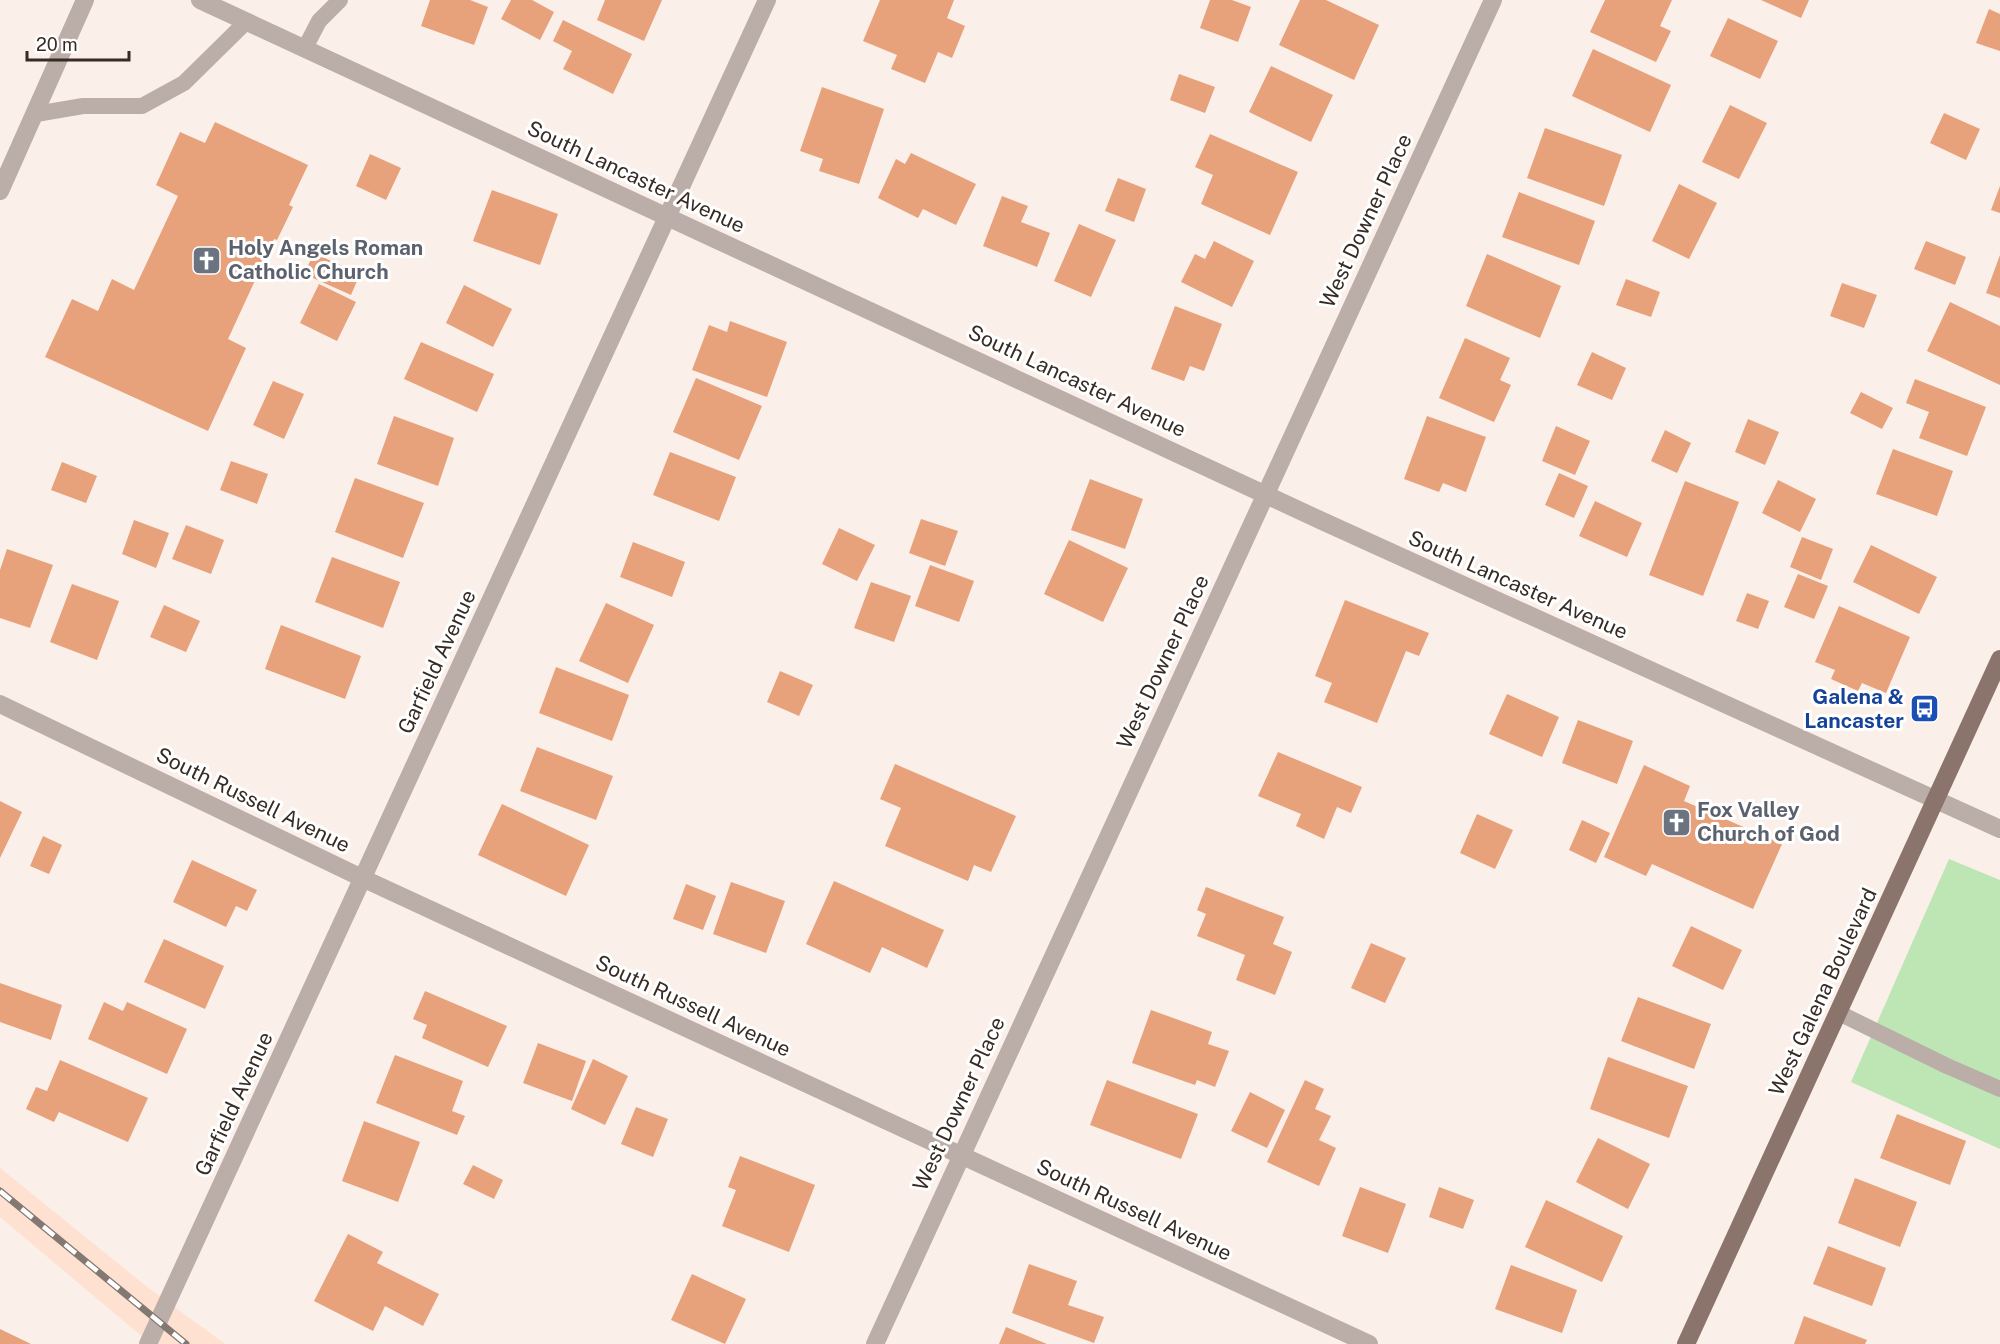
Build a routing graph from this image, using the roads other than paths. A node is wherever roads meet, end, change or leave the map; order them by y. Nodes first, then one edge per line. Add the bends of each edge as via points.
1 (85, 0) edge
2 (200, 0) edge
3 (340, 0) edge
4 (767, 0) edge
5 (1492, 0) edge
6 (247, 21) junction
7 (305, 48) junction
8 (36, 114) junction
9 (0, 191) edge
10 (667, 216) junction
11 (1265, 494) junction
12 (2000, 659) edge
13 (0, 704) edge
14 (1936, 800) junction
15 (2000, 829) edge
16 (362, 878) junction
17 (1839, 1013) junction
18 (2000, 1089) edge
19 (961, 1155) junction
20 (148, 1344) edge
21 (875, 1344) edge
22 (1369, 1344) edge
23 (1686, 1344) edge

1 - 8 street
2 - 6 street, South Lancaster Avenue
3 - 7 lane via 319,21
4 - 10 street, Garfield Avenue
5 - 11 street, West Downer Place
6 - 7 street, South Lancaster Avenue
6 - 8 lane via 184,83 142,106 83,106
7 - 10 street, South Lancaster Avenue
8 - 9 street
10 - 11 street, South Lancaster Avenue
10 - 16 street, Garfield Avenue
11 - 14 street, South Lancaster Avenue
11 - 19 street, West Downer Place
12 - 14 main road, West Galena Boulevard
13 - 16 street, South Russell Avenue
14 - 15 street, South Lancaster Avenue
14 - 17 main road, West Galena Boulevard
16 - 19 street, South Russell Avenue
16 - 20 street, Garfield Avenue
17 - 18 lane
17 - 23 main road, West Galena Boulevard
19 - 21 street, West Downer Place
19 - 22 street, South Russell Avenue

